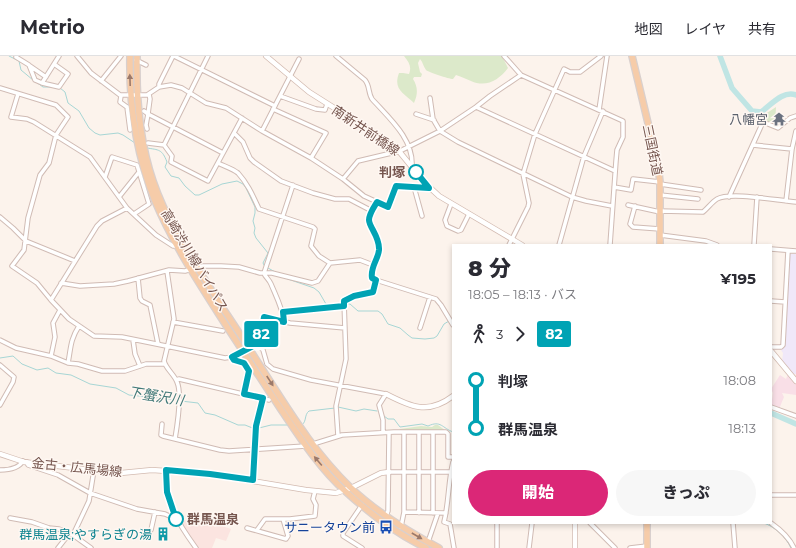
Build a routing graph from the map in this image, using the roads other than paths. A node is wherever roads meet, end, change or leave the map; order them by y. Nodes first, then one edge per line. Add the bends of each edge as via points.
1 (59, 56) edge
2 (77, 56) edge
3 (121, 56) edge
4 (130, 56) edge
5 (174, 56) edge
6 (208, 56) edge
7 (266, 56) edge
8 (336, 56) edge
9 (344, 56) edge
10 (504, 56) edge
11 (601, 56) edge
12 (608, 56) edge
13 (632, 56) edge
14 (16, 57) dead end
15 (136, 58) edge
16 (299, 59) dead end
17 (341, 61) junction
18 (54, 64) junction
19 (29, 65) junction
20 (146, 65) dead end
21 (202, 70) junction
22 (521, 75) junction
23 (290, 76) junction
24 (46, 77) junction
25 (101, 81) junction
26 (42, 83) junction
27 (159, 87) junction
28 (0, 88) edge
29 (555, 90) junction
30 (190, 92) junction
31 (18, 94) junction
32 (149, 94) junction
33 (134, 95) junction
34 (121, 96) junction
35 (280, 96) junction
36 (430, 98) dead end
37 (327, 104) junction
38 (476, 107) junction
39 (274, 108) junction
40 (144, 111) dead end
41 (601, 111) junction
42 (148, 114) junction
43 (416, 114) dead end
44 (796, 116) edge
45 (242, 118) junction
46 (434, 120) junction
47 (173, 127) junction
48 (147, 129) dead end
49 (135, 131) junction
50 (262, 131) junction
51 (440, 131) junction
52 (796, 131) edge
53 (234, 134) junction
54 (535, 134) junction
55 (56, 135) junction
56 (148, 143) dead end
57 (164, 145) junction
58 (753, 145) junction
59 (409, 146) junction
60 (792, 149) junction
61 (141, 151) junction
62 (400, 151) junction
63 (223, 153) junction
64 (584, 156) junction
65 (310, 158) junction
66 (218, 163) junction
67 (412, 167) junction
68 (615, 171) junction
69 (139, 172) junction
70 (523, 174) junction
71 (105, 177) junction
72 (343, 179) junction
73 (660, 183) junction
74 (293, 185) junction
75 (614, 187) junction
76 (414, 188) junction
77 (429, 188) junction
78 (701, 190) dead end
79 (660, 195) junction
80 (729, 196) junction
81 (119, 197) junction
82 (572, 197) junction
83 (757, 197) junction
84 (698, 199) dead end
85 (786, 201) junction
86 (377, 202) junction
87 (796, 202) edge
88 (451, 204) junction
89 (628, 205) dead end
90 (612, 206) junction
91 (635, 206) junction
92 (127, 208) junction
93 (372, 211) junction
94 (660, 212) junction
95 (134, 214) junction
96 (469, 214) junction
97 (282, 216) junction
98 (422, 216) dead end
99 (0, 217) edge
100 (660, 229) junction
101 (660, 236) junction
102 (512, 240) junction
103 (26, 241) junction
104 (510, 244) edge
105 (520, 244) edge
106 (559, 244) edge
107 (610, 244) edge
108 (660, 244) edge
109 (714, 244) edge
110 (754, 244) edge
111 (177, 246) junction
112 (772, 249) edge
113 (788, 251) junction
114 (796, 251) edge
115 (75, 262) junction
116 (330, 263) junction
117 (373, 265) junction
118 (194, 269) junction
119 (167, 271) junction
120 (264, 273) junction
121 (138, 278) junction
122 (376, 280) junction
123 (61, 283) junction
124 (430, 297) junction
125 (51, 300) junction
126 (772, 300) edge
127 (785, 302) junction
128 (344, 306) junction
129 (60, 310) junction
130 (283, 312) junction
131 (173, 322) junction
132 (284, 322) junction
133 (452, 323) edge
134 (79, 326) junction
135 (345, 328) junction
136 (420, 328) dead end
137 (223, 332) dead end
138 (0, 340) edge
139 (133, 340) junction
140 (158, 344) junction
141 (167, 346) junction
142 (259, 346) junction
143 (772, 347) edge
144 (248, 348) junction
145 (243, 351) junction
146 (772, 352) edge
147 (50, 356) junction
148 (232, 357) junction
149 (68, 363) junction
150 (165, 364) junction
151 (0, 365) edge
152 (140, 366) junction
153 (794, 375) edge
154 (176, 380) junction
155 (796, 381) edge
156 (341, 385) junction
157 (244, 394) junction
158 (386, 394) junction
159 (452, 397) edge
160 (263, 398) junction
161 (269, 400) dead end
162 (0, 405) edge
163 (772, 408) edge
164 (796, 416) edge
165 (162, 424) dead end
166 (383, 432) junction
167 (404, 432) junction
168 (419, 432) junction
169 (433, 432) junction
170 (389, 433) junction
171 (338, 436) junction
172 (175, 439) junction
173 (310, 445) junction
174 (255, 449) junction
175 (0, 454) edge
176 (452, 458) edge
177 (25, 462) junction
178 (452, 465) edge
179 (0, 470) edge
180 (94, 470) junction
181 (166, 470) junction
182 (389, 472) junction
183 (404, 472) junction
184 (419, 472) junction
185 (434, 472) junction
186 (450, 472) junction
187 (253, 480) junction
188 (351, 488) junction
189 (451, 489) edge
190 (315, 491) junction
191 (344, 491) junction
192 (90, 493) junction
193 (772, 495) edge
194 (796, 495) edge
195 (362, 505) junction
196 (155, 512) junction
197 (404, 512) junction
198 (433, 512) junction
199 (438, 512) junction
200 (419, 513) junction
201 (446, 513) junction
202 (386, 516) junction
203 (10, 518) dead end
204 (176, 519) junction
205 (283, 519) junction
206 (497, 524) edge
207 (532, 524) edge
208 (575, 524) edge
209 (591, 524) edge
210 (647, 524) edge
211 (733, 524) edge
212 (772, 524) edge
213 (401, 526) junction
214 (247, 528) dead end
215 (151, 530) dead end
216 (257, 530) junction
217 (71, 534) junction
218 (425, 546) edge
219 (647, 547) edge
220 (58, 548) edge
221 (91, 548) edge
222 (196, 548) edge
223 (362, 548) edge
224 (439, 548) edge
225 (454, 548) edge
226 (498, 548) edge
227 (529, 548) edge
228 (575, 548) edge
229 (615, 548) edge
230 (630, 548) edge
231 (735, 548) edge
232 (794, 548) edge

1 - 18 street
2 - 25 street
3 - 25 street
33 -> 4 main road, 高崎渋川線バイパス
5 - 21 street
5 - 27 street
6 - 21 street
7 - 23 street, 南新井前橋線
8 - 17 street
9 - 17 street
10 - 22 street
11 - 29 street via 580,72 564,69
12 - 41 street
13 - 73 main road, 三国街道
14 - 19 street
15 - 20 street
15 - 33 main road, 高崎渋川線バイパス
16 - 23 street
17 - 59 street via 365,80 372,99 402,132
18 - 24 street
18 - 26 street via 68,74 60,87
19 - 24 street
19 - 26 street via 35,80
21 - 30 street
21 - 39 street
22 - 29 street
22 - 38 street
23 - 35 street
23 - 37 street, 南新井前橋線
24 - 26 street
25 - 34 street
27 - 30 street via 175,85
27 - 32 street
28 - 31 street
29 - 41 street
29 - 54 street
30 - 45 street
30 - 47 street
31 - 55 street via 10,117 27,119
31 - 55 street via 59,107 68,117
32 - 33 street
32 - 42 street
33 - 34 street
33 - 49 main road, 高崎渋川線バイパス
34 - 49 street via 120,102 127,107
35 - 37 street via 316,109 325,110
35 - 39 street
36 - 46 street
37 - 62 street, 南新井前橋線
38 - 51 street
38 - 54 street
39 - 50 street
39 - 65 street via 326,133
40 - 42 street
41 - 64 street
41 - 68 street via 622,121 623,137 617,150
42 - 47 street
42 - 48 street
43 - 46 street
44 - 58 street via 778,128 763,122
45 - 50 street
45 - 53 street
46 - 51 street
47 - 57 street
47 - 63 street
49 - 61 main road, 高崎渋川線バイパス
50 - 65 street
51 - 59 street
51 - 70 street
52 - 60 street
53 - 63 street
53 - 74 street via 244,142 254,162 281,181
54 - 64 street
54 - 70 street
55 - 71 street via 90,157
55 - 103 street via 49,163 40,175 28,218
56 - 57 street
57 - 66 street via 172,156 171,162 208,181
58 - 60 street
58 - 80 street
59 - 62 street
59 - 67 street
60 - 85 street
61 - 111 main road, 高崎渋川線バイパス via 155,200
61 - 118 main road, 高崎渋川線バイパス via 159,198
62 - 67 street, 南新井前橋線
62 - 72 street via 358,161
63 - 66 street
64 - 68 street
64 - 82 street
65 - 72 street
66 - 97 street via 238,173 249,186 259,209
67 - 77 street, 南新井前橋線
68 - 75 street
69 - 71 street via 136,165 112,157
69 - 81 street
69 - 95 street via 149,204
70 - 82 street
70 - 102 street via 529,203
71 - 81 street
72 - 86 street via 358,192
73 - 75 street via 633,179 631,190
73 - 78 street
73 - 79 main road, 三国街道
74 - 93 street via 336,199 349,199
74 - 97 street
75 - 90 street
76 - 77 street
76 - 86 street via 396,186 388,207
76 - 98 street
77 - 88 street, 南新井前橋線
79 - 84 street
79 - 94 main road, 三国街道
80 - 83 street
80 - 94 street via 718,198 703,212
81 - 92 street
82 - 90 street
82 - 106 street
83 - 85 street
83 - 110 street
85 - 87 street
86 - 93 street
88 - 96 street, 南新井前橋線
88 - 96 street via 445,220 447,226 460,230
89 - 91 street
90 - 107 street
91 - 94 street
91 - 100 street via 630,219 633,227
92 - 95 street
92 - 115 street via 100,223
93 - 117 street via 369,220 378,240 379,250
94 - 100 main road, 三国街道
95 - 111 street via 156,235
96 - 102 street, 南新井前橋線
97 - 116 street via 313,227 315,233 311,246
97 - 120 street
99 - 103 street
100 - 101 main road, 三国街道
101 - 108 main road, 三国街道
101 - 109 street
102 - 104 street
102 - 105 street, 南新井前橋線
103 - 115 street
103 - 125 street via 24,250 12,266 37,282
111 - 118 main road, 高崎渋川線バイパス
112 - 113 street
113 - 114 street
113 - 127 street
115 - 123 street
116 - 117 street via 360,260
116 - 120 street via 314,283 272,272
117 - 122 street via 371,275
118 - 119 street
118 - 120 street via 203,266 239,267
118 - 144 main road, 高崎渋川線バイパス
118 - 145 main road, 高崎渋川線バイパス
119 - 121 street
119 - 131 street
120 - 130 street via 271,282
121 - 123 street via 86,286
121 - 140 street via 140,298 150,305
122 - 124 street
122 - 128 street via 373,292 354,296 344,301
123 - 125 street
124 - 133 street via 440,302
124 - 136 street
125 - 129 street
126 - 127 street
127 - 143 street via 783,345
128 - 130 street
128 - 135 street
129 - 134 street
129 - 147 street via 53,323 55,337
130 - 132 street
131 - 137 street
131 - 141 street
132 - 135 street
132 - 142 street via 264,317
134 - 139 street via 94,336
134 - 149 street via 70,344
135 - 156 street via 346,359
138 - 147 street via 16,348
139 - 140 street
139 - 152 street
140 - 141 street
141 - 148 street via 222,358
141 - 150 street
142 - 144 street
142 - 156 street via 263,350 268,366 273,369 311,380
144 - 145 street
144 -> 173 main road, 高崎渋川線バイパス
145 - 148 street
145 - 173 main road, 高崎渋川線バイパス
146 - 153 street
147 - 149 street
148 - 157 street via 244,363 249,371
149 - 152 street via 102,371 125,371
150 - 152 street
150 - 154 street
151 - 162 street via 14,377
153 - 155 street
154 - 157 street
154 - 172 street via 179,392
156 - 158 street
156 - 171 street via 336,406
157 - 160 street
158 - 159 street via 404,404 419,407 440,404
158 - 166 street via 379,405
160 - 161 street
160 - 174 street via 256,426
163 - 164 street
165 - 172 street via 161,436
166 - 170 street
166 - 171 street
167 - 168 street
167 - 170 street
167 - 183 street
168 - 169 street
168 - 184 street
169 - 176 street via 448,434 448,457
169 - 185 street
170 - 182 street
171 - 173 street
172 - 174 street via 225,451
173 - 174 street
173 - 188 main road, 高崎渋川線バイパス
191 -> 173 main road, 高崎渋川線バイパス
174 - 187 street
175 - 177 street, 金古・広馬場線
177 - 179 street
177 - 180 street, 金古・広馬場線
177 - 192 street via 58,475
178 - 186 street
180 - 181 street, 金古・広馬場線 via 121,473
180 - 192 street
181 - 187 street, 金古・広馬場線
181 - 204 street via 167,492
182 - 183 street
182 - 188 street via 381,473
182 - 202 street
183 - 184 street
183 - 197 street
184 - 185 street
184 - 200 street
185 - 186 street
185 - 198 street
186 - 189 street
187 - 190 street, 金古・広馬場線
188 - 191 street
188 - 202 main road, 高崎渋川線バイパス
189 - 201 street
190 - 191 street, 金古・広馬場線
190 - 205 street via 315,516
191 - 195 main road, 高崎渋川線バイパス
192 - 196 street via 137,509
192 - 217 street via 89,501
193 - 194 street
195 - 218 main road, 高崎渋川線バイパス via 397,531
195 - 223 street via 343,533
196 - 204 street
196 - 215 street
197 - 200 street
197 - 213 street
198 - 199 street
198 - 200 street
199 - 201 street
199 - 218 street
201 - 225 street via 444,522 450,524
202 - 213 main road, 高崎渋川線バイパス
203 - 217 street
204 - 222 street
205 - 216 street via 265,518
205 - 216 street via 288,536 286,539
206 - 226 street
207 - 227 street
208 - 228 street
209 - 229 street
210 - 219 main road
211 - 231 street
212 - 232 street via 787,537
213 -> 218 main road, 高崎渋川線バイパス
214 - 216 street
217 - 220 street
217 - 221 street
218 - 224 main road, 高崎渋川線バイパス
219 - 230 street

